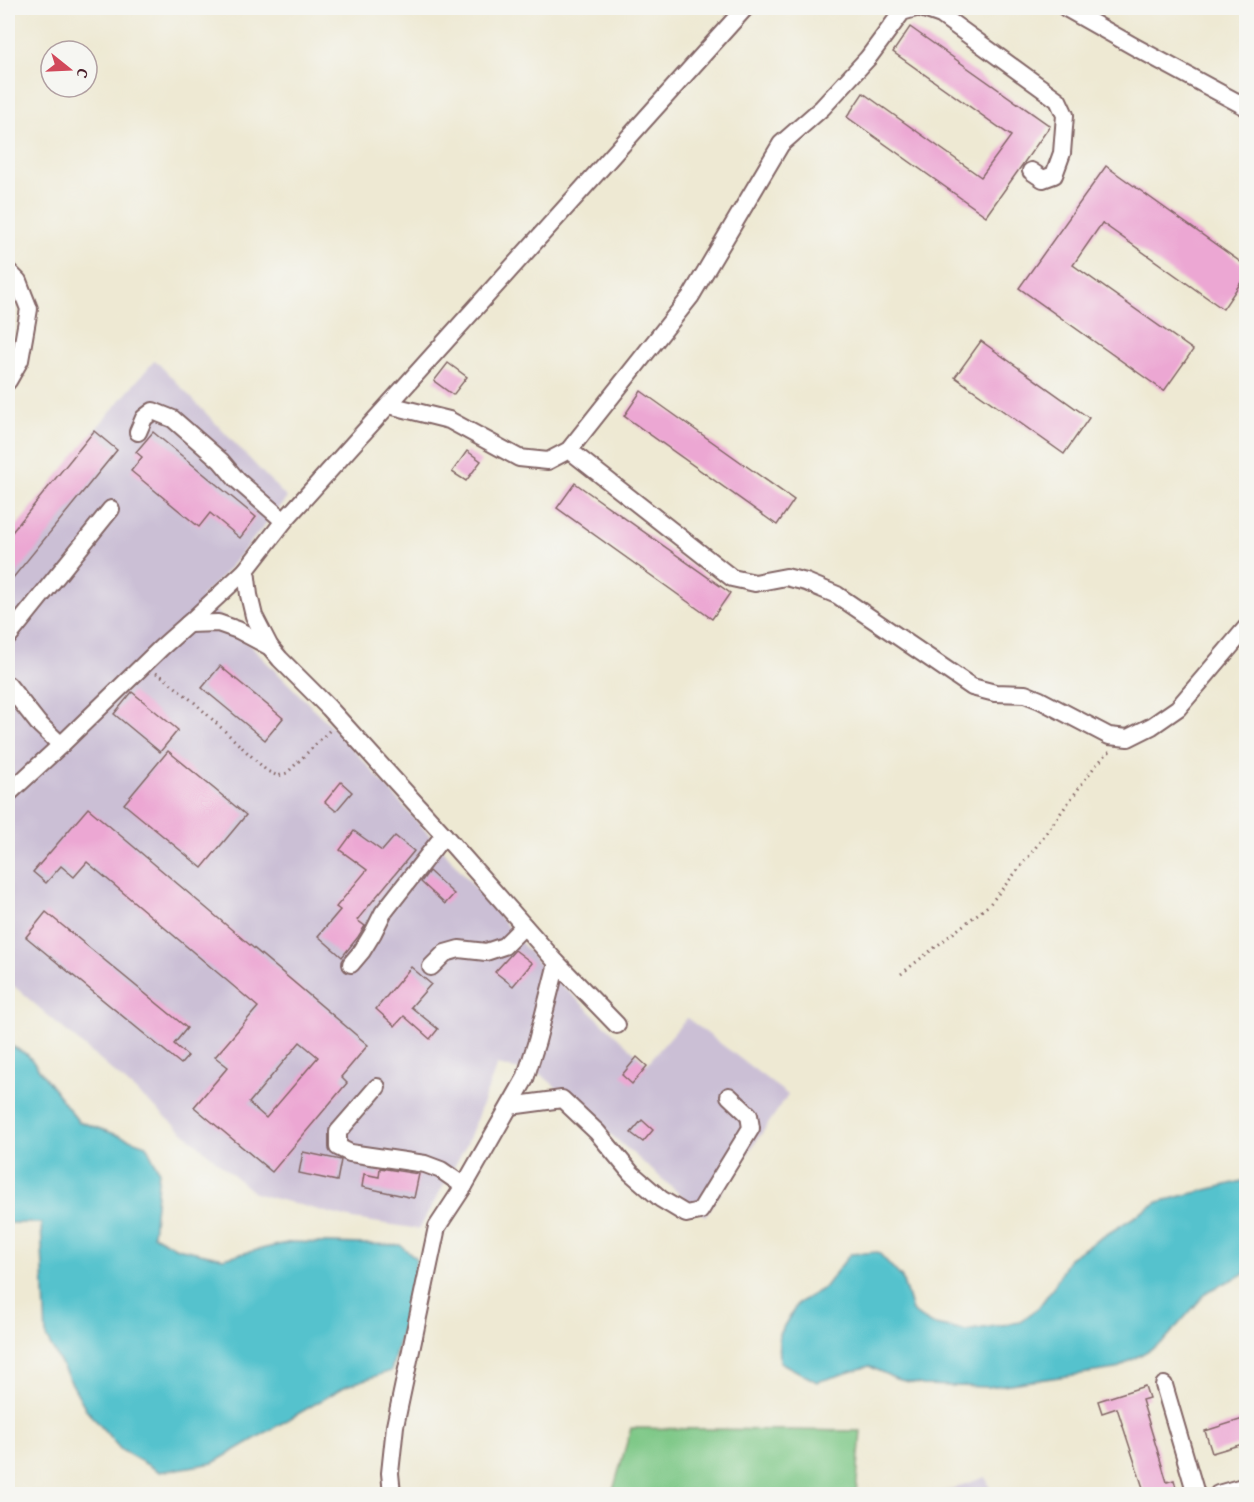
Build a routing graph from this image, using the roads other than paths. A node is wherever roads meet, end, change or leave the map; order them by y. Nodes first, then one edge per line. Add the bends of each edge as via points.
1 (745, 8) edge
2 (916, 8) edge
3 (921, 8) edge
4 (1066, 8) edge
5 (1246, 107) edge
6 (1031, 171) dead end
7 (8, 271) edge
8 (8, 381) edge
9 (389, 405) junction
10 (138, 432) dead end
11 (569, 450) junction
12 (111, 509) dead end
13 (284, 521) junction
14 (246, 570) junction
15 (188, 624) junction
16 (1246, 628) edge
17 (8, 637) edge
18 (270, 647) junction
19 (8, 685) edge
20 (61, 745) junction
21 (8, 794) edge
22 (444, 835) junction
23 (524, 926) junction
24 (557, 963) junction
25 (351, 964) dead end
26 (431, 967) dead end
27 (617, 1025) dead end
28 (377, 1087) dead end
29 (729, 1096) dead end
30 (510, 1106) junction
31 (464, 1186) junction
32 (1164, 1385) dead end
33 (1246, 1486) edge
34 (392, 1494) edge
35 (1196, 1494) edge
36 (1218, 1494) edge

1 - 9 street
2 - 11 street via 902,12 830,100 781,144 691,296
3 - 6 street via 941,15 1058,100 1065,115 1062,153 1054,175 1043,178
4 - 5 street
7 - 8 street via 18,281 28,309 20,360
9 - 11 street via 449,420 519,458 548,461
9 - 13 street
10 - 13 street via 144,418 153,411 173,419
11 - 16 street via 732,578 755,583 786,577 806,582 837,595 972,687 1025,694 1109,736 1128,738 1178,708
12 - 17 street
13 - 14 street
14 - 15 street
14 - 18 street via 254,616
15 - 18 street via 218,623
15 - 20 street
18 - 22 street
19 - 20 street
20 - 21 street
22 - 23 street
22 - 25 street via 383,913
23 - 24 street
23 - 26 street via 504,946 486,952 446,952
24 - 27 street
24 - 30 street via 525,1079
28 - 31 street via 338,1132 338,1147 350,1153 425,1164
29 - 30 street via 749,1115 752,1128 700,1211 686,1214 661,1199 632,1173 562,1099
30 - 31 street
31 - 34 street via 437,1227 396,1426 390,1473
32 - 35 street
33 - 36 street

